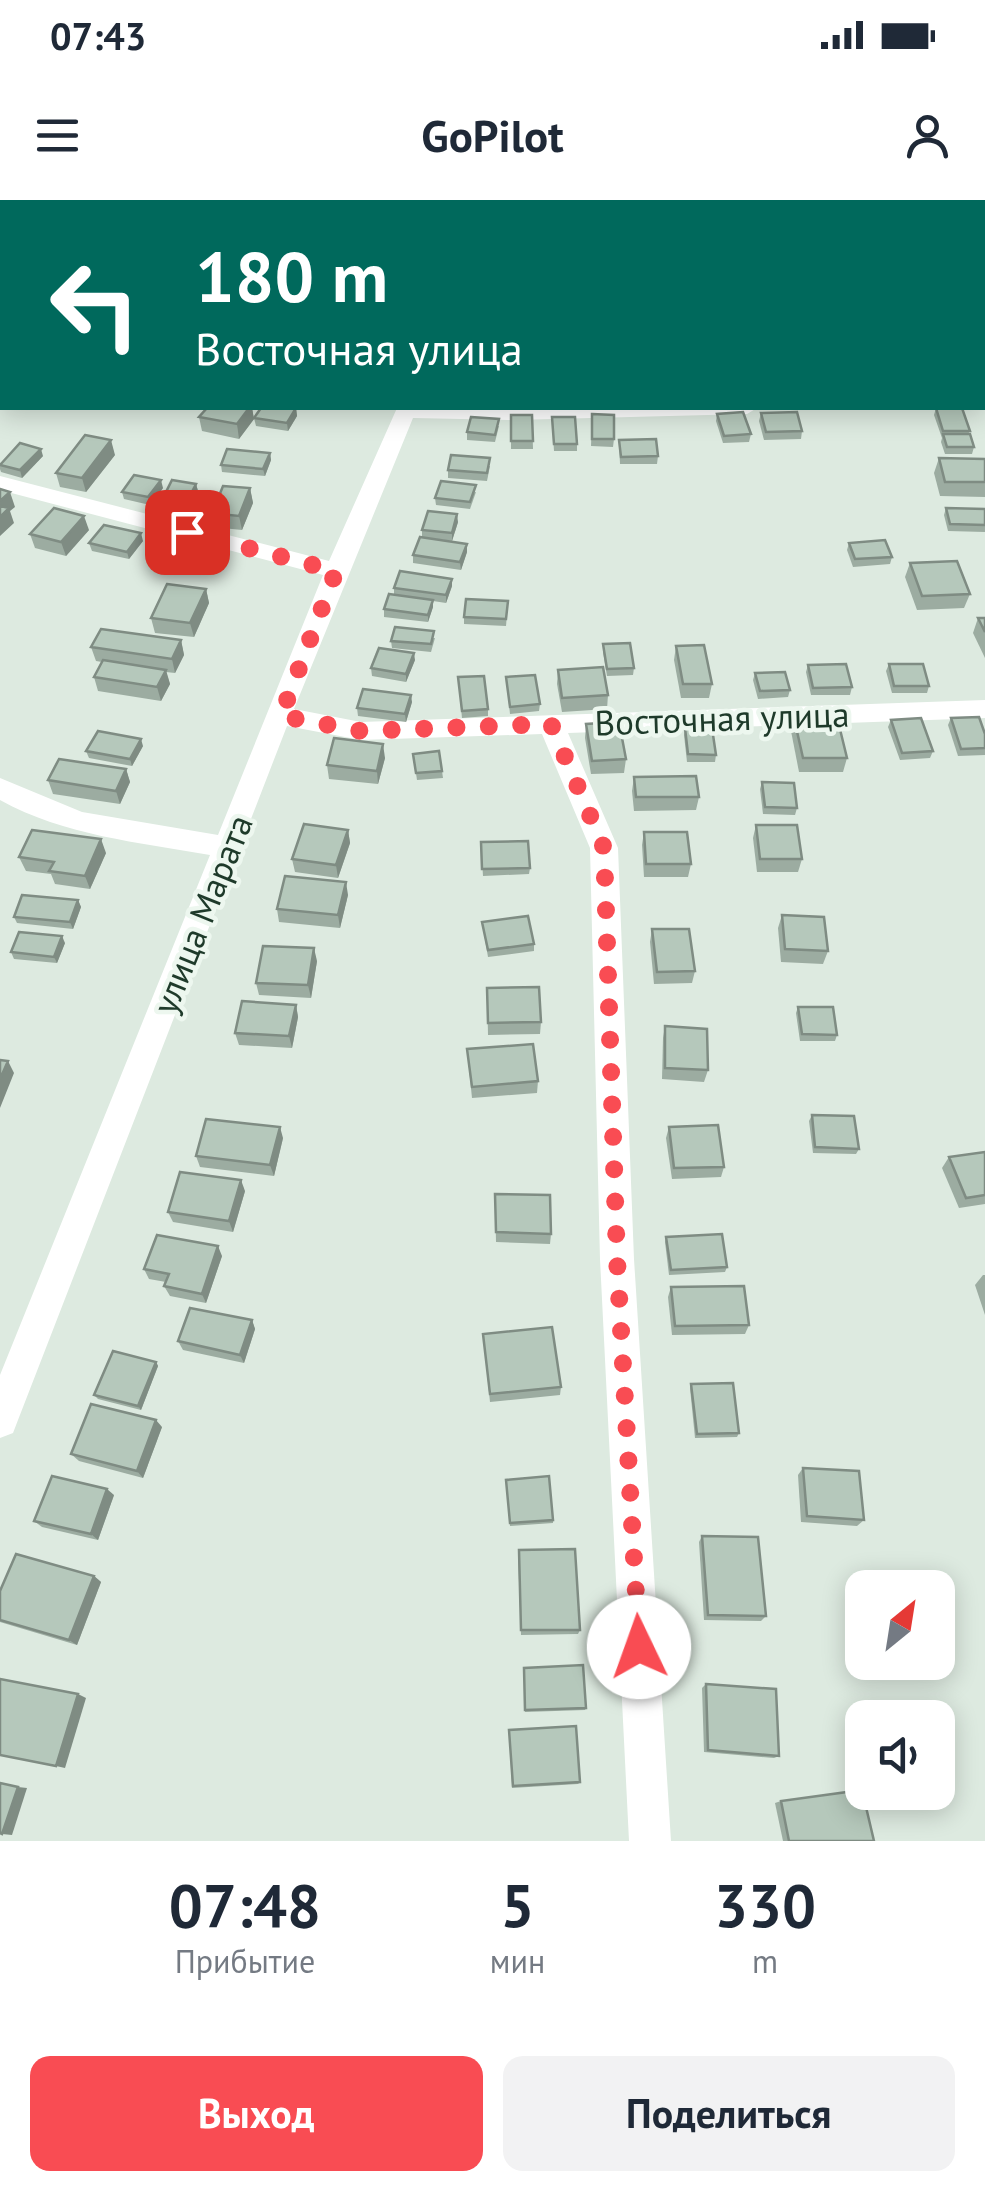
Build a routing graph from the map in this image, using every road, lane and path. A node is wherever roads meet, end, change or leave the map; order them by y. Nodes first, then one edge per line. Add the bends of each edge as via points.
1 (406, 410) edge
2 (428, 410) edge
3 (669, 410) edge
4 (0, 483) edge
5 (336, 571) junction
6 (985, 710) edge
7 (281, 716) junction
8 (551, 724) junction
9 (0, 788) edge
10 (228, 848) junction
11 (0, 1420) edge
12 (650, 1841) edge

1 - 5 street, улица Марата
2 - 3 street
4 - 5 street
5 - 7 street, улица Марата
6 - 8 street, Восточная улица
7 - 8 street, Восточная улица via 361,731
7 - 10 street, улица Марата
8 - 12 street via 604,848 617,1259
9 - 10 street via 114,830
10 - 11 street, улица Марата

